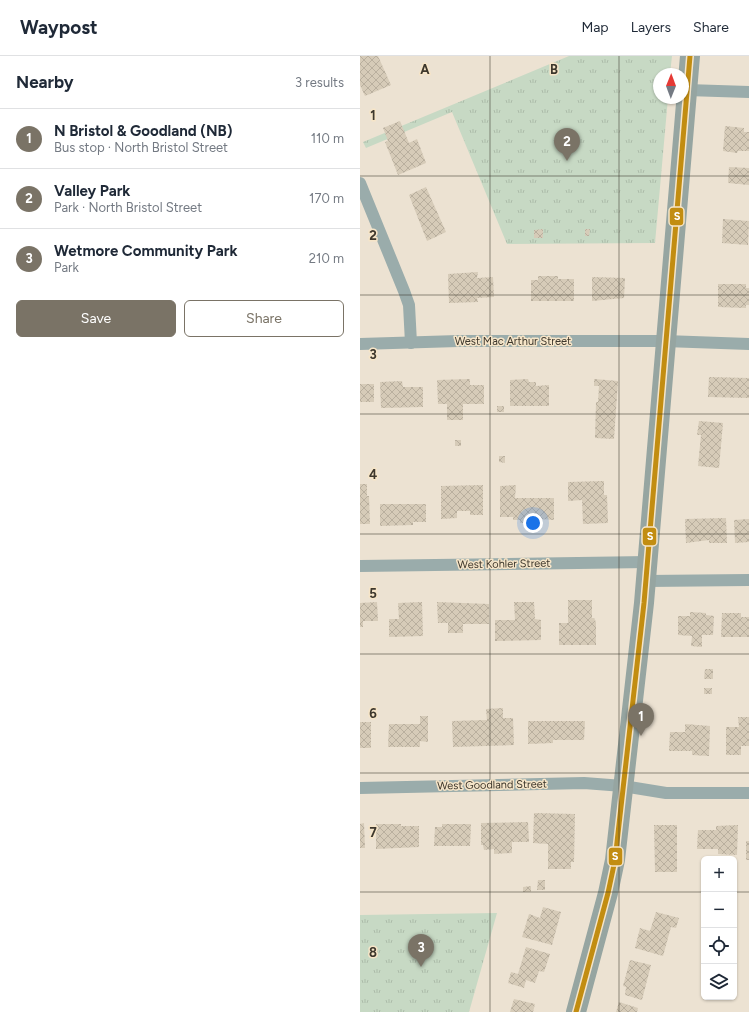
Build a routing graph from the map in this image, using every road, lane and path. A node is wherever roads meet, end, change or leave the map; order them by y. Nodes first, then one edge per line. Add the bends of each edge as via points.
1 (690, 56) edge
2 (689, 68) edge
3 (689, 90) edge
4 (749, 92) edge
5 (686, 104) edge
6 (360, 183) edge
7 (666, 341) junction
8 (412, 343) junction
9 (360, 344) edge
10 (749, 344) edge
11 (360, 566) edge
12 (647, 572) junction
13 (749, 580) edge
14 (623, 786) junction
15 (360, 788) edge
16 (749, 793) edge
17 (576, 1012) edge

1 - 2 main road
3 - 4 street
5 - 7 main road
6 - 8 street via 409,304
7 - 8 street, West Mac Arthur Street
7 - 10 street, West Mac Arthur Street
7 - 12 main road
8 - 9 street, West Mac Arthur Street
11 - 12 street, West Kohler Street
12 - 13 street, West Kohler Street
12 - 14 main road
14 - 15 street, West Goodland Street via 584,783
14 - 16 street, West Goodland Street via 666,793
14 - 17 main road via 615,860

